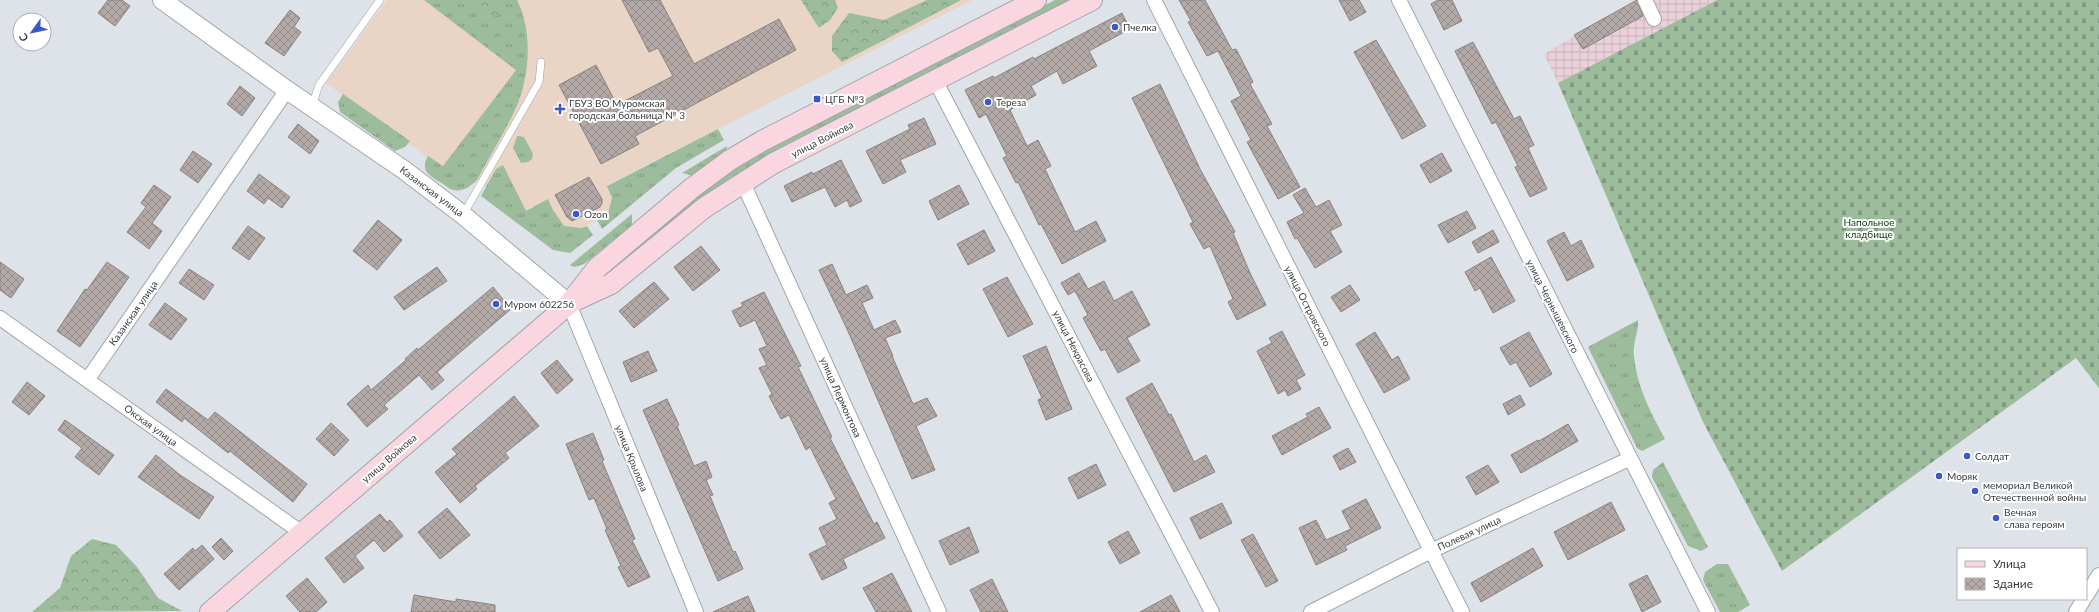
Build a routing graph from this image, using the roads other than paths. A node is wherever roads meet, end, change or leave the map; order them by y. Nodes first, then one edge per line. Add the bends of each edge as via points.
1 (162, 0) edge
2 (380, 0) edge
3 (1036, 0) edge
4 (1092, 0) edge
5 (1154, 0) edge
6 (1399, 0) edge
7 (1645, 0) edge
8 (1654, 19) dead end
9 (541, 62) dead end
10 (935, 80) junction
11 (287, 90) junction
12 (312, 106) junction
13 (743, 183) junction
14 (463, 215) junction
15 (569, 304) junction
16 (0, 318) edge
17 (88, 379) junction
18 (1630, 459) junction
19 (302, 533) junction
20 (1431, 551) junction
21 (2099, 575) edge
22 (2087, 594) edge
23 (2083, 600) edge
24 (212, 611) edge
25 (696, 612) edge
26 (939, 612) edge
27 (1212, 612) edge
28 (1311, 612) edge
29 (1462, 612) edge
30 (1708, 612) edge
31 (2076, 612) edge

1 - 11 street, Казанская улица
2 - 12 lane via 319,85
3 - 15 main road, улица Войкова via 730,160 692,188 596,268
4 - 10 main road, улица Войкова
5 - 20 street, улица Островского
6 - 18 street, улица Чернышевского
7 - 8 street
9 - 14 lane via 539,82
10 - 13 main road, улица Войкова via 774,163
10 - 27 street, улица Некрасова
11 - 12 street, Казанская улица
11 - 17 street, Казанская улица
12 - 14 street, Казанская улица
13 - 15 main road, улица Войкова via 704,208 611,284
13 - 26 street, улица Лермонтова
14 - 15 street, Казанская улица
15 - 19 main road, улица Войкова
15 - 25 street, улица Крылова
16 - 17 street, Окская улица
17 - 19 street, Окская улица
18 - 20 street, Полевая улица
18 - 30 street, улица Чернышевского
19 - 24 main road, улица Войкова
20 - 28 street, Полевая улица
20 - 29 street, улица Островского
21 - 22 street
23 - 31 street

